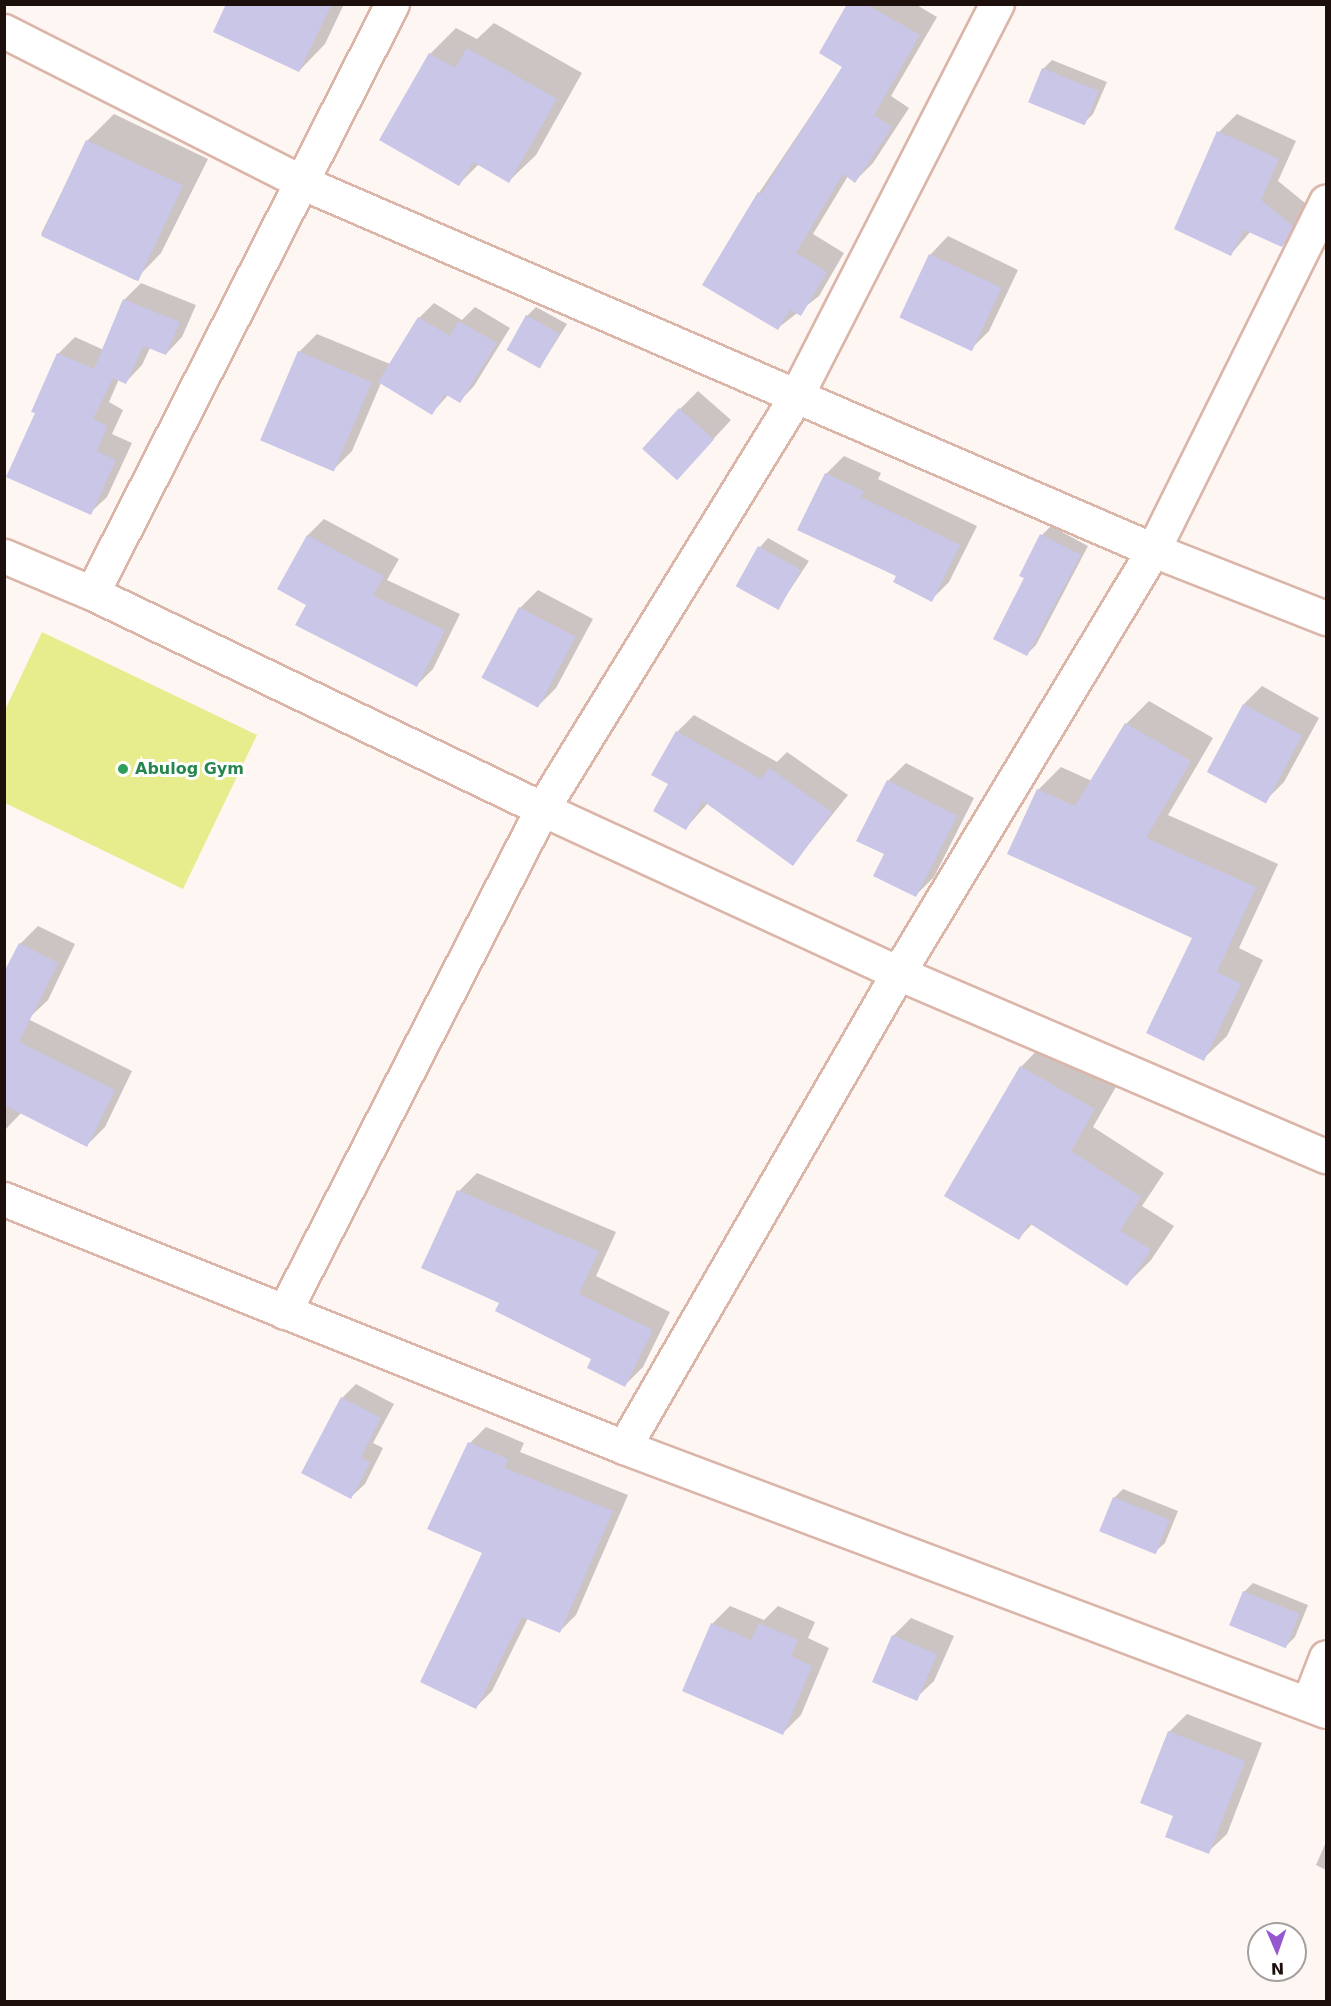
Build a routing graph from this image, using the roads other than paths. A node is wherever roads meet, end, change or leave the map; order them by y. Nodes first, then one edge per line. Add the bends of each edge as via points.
1 (392, 4) edge
2 (997, 4) edge
3 (4, 31) edge
4 (301, 182) junction
5 (1326, 202) edge
6 (796, 396) junction
7 (1153, 550) junction
8 (4, 556) edge
9 (92, 593) junction
10 (1326, 618) edge
11 (542, 809) junction
12 (898, 972) junction
13 (1326, 1156) edge
14 (4, 1198) edge
15 (284, 1312) junction
16 (624, 1447) junction
17 (1326, 1657) edge
18 (1317, 1707) edge

1 - 4 street
2 - 6 street
3 - 4 street
4 - 6 street
4 - 9 street
5 - 7 street
6 - 7 street
6 - 11 street
7 - 10 street
7 - 12 street
8 - 9 street
9 - 11 street
11 - 12 street
11 - 15 street
12 - 13 street
12 - 16 street
14 - 15 street
15 - 16 street
16 - 18 street
17 - 18 street

